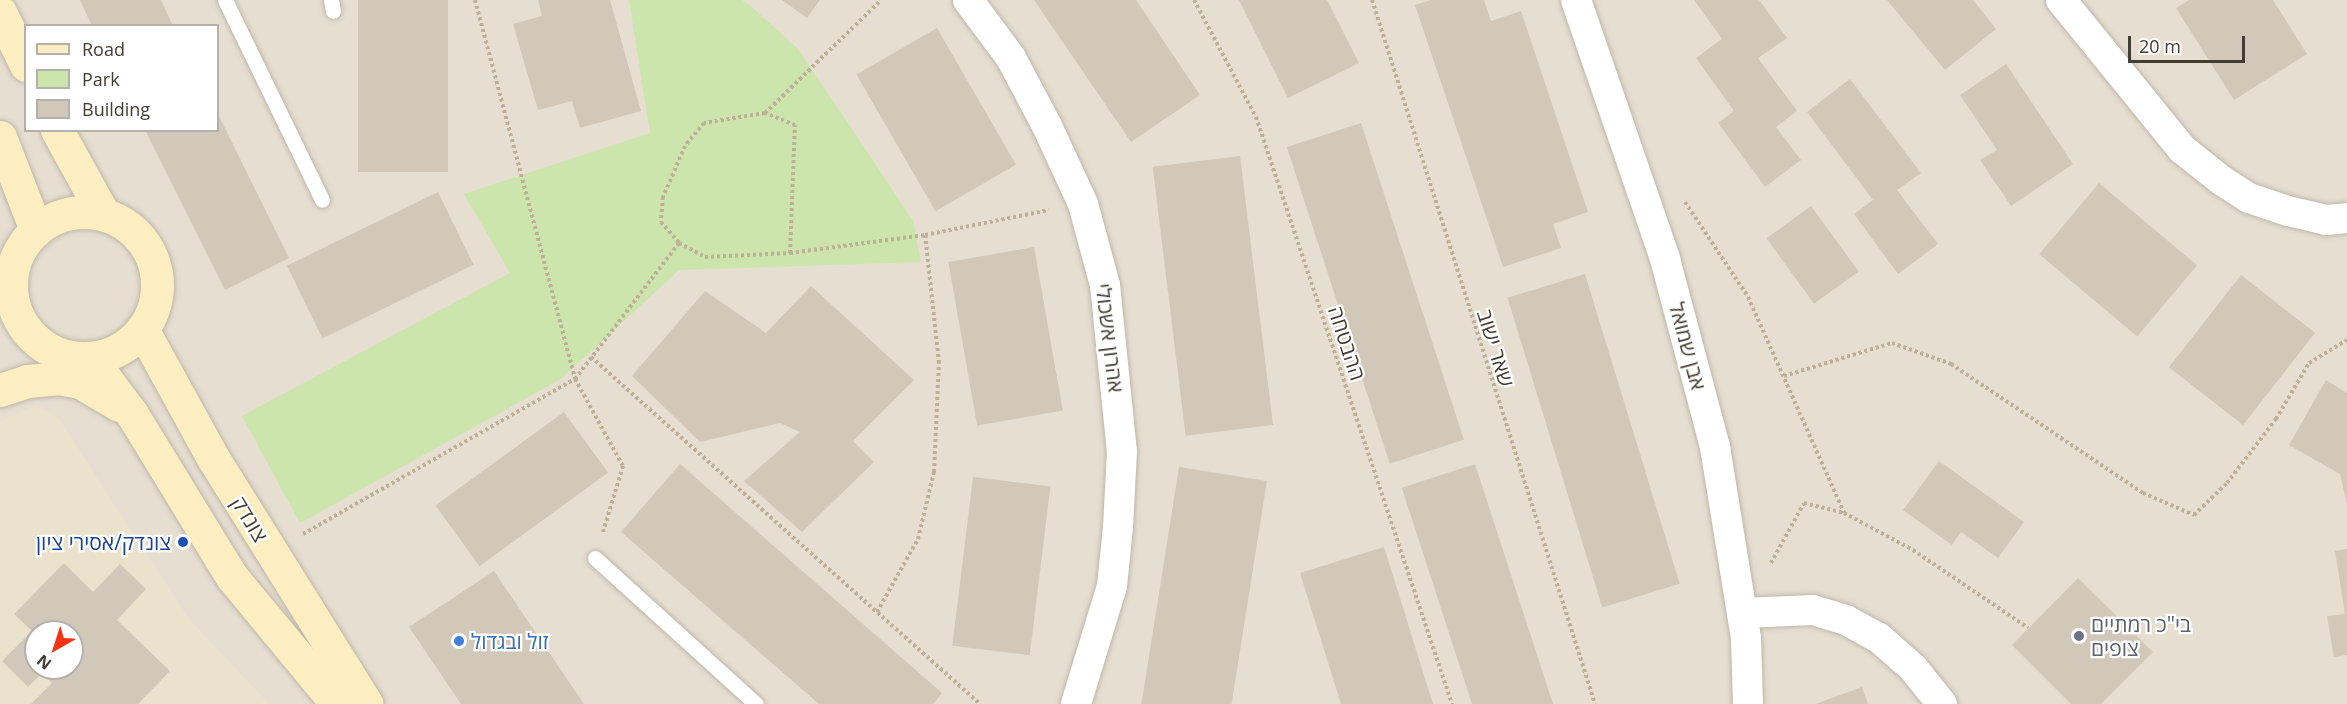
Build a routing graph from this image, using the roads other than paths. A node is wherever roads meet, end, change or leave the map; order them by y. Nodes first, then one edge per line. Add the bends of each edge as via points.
1 (225, 0) edge
2 (968, 0) edge
3 (1576, 0) edge
4 (2061, 0) edge
5 (0, 12) edge
6 (24, 61) edge
7 (58, 132) edge
8 (0, 137) edge
9 (322, 200) dead end
10 (104, 215) junction
11 (2347, 218) edge
12 (36, 230) junction
13 (6, 295) edge
14 (142, 329) junction
15 (45, 346) junction
16 (90, 358) junction
17 (0, 373) edge
18 (0, 390) edge
19 (132, 414) junction
20 (595, 558) road end
21 (1742, 613) junction
22 (338, 704) edge
23 (367, 704) edge
24 (756, 704) edge
25 (1076, 704) edge
26 (1748, 704) edge
27 (1942, 704) edge

1 - 9 lane
2 - 25 street, אהרון אשכולי via 1011,58 1083,204 1105,285 1122,451 1112,586
3 - 21 street, אבן שמואל via 1665,259 1715,447
4 - 11 street via 2182,149 2221,180 2248,198 2288,211 2326,220
5 - 6 street
7 - 10 street
8 - 12 street
10 - 12 street via 62,215
10 - 14 street via 123,224 150,253 157,292
12 - 13 street via 19,251
13 - 15 street via 21,322
14 - 16 street via 128,344
14 - 23 street, צונדק via 184,410
15 - 16 street
15 - 17 street
16 - 19 street
18 - 19 street via 27,381 59,378 80,382
19 - 22 street via 232,578
20 - 24 lane
21 - 26 street, אבן שמואל
21 - 27 street via 1813,610 1846,620 1879,638 1914,668

